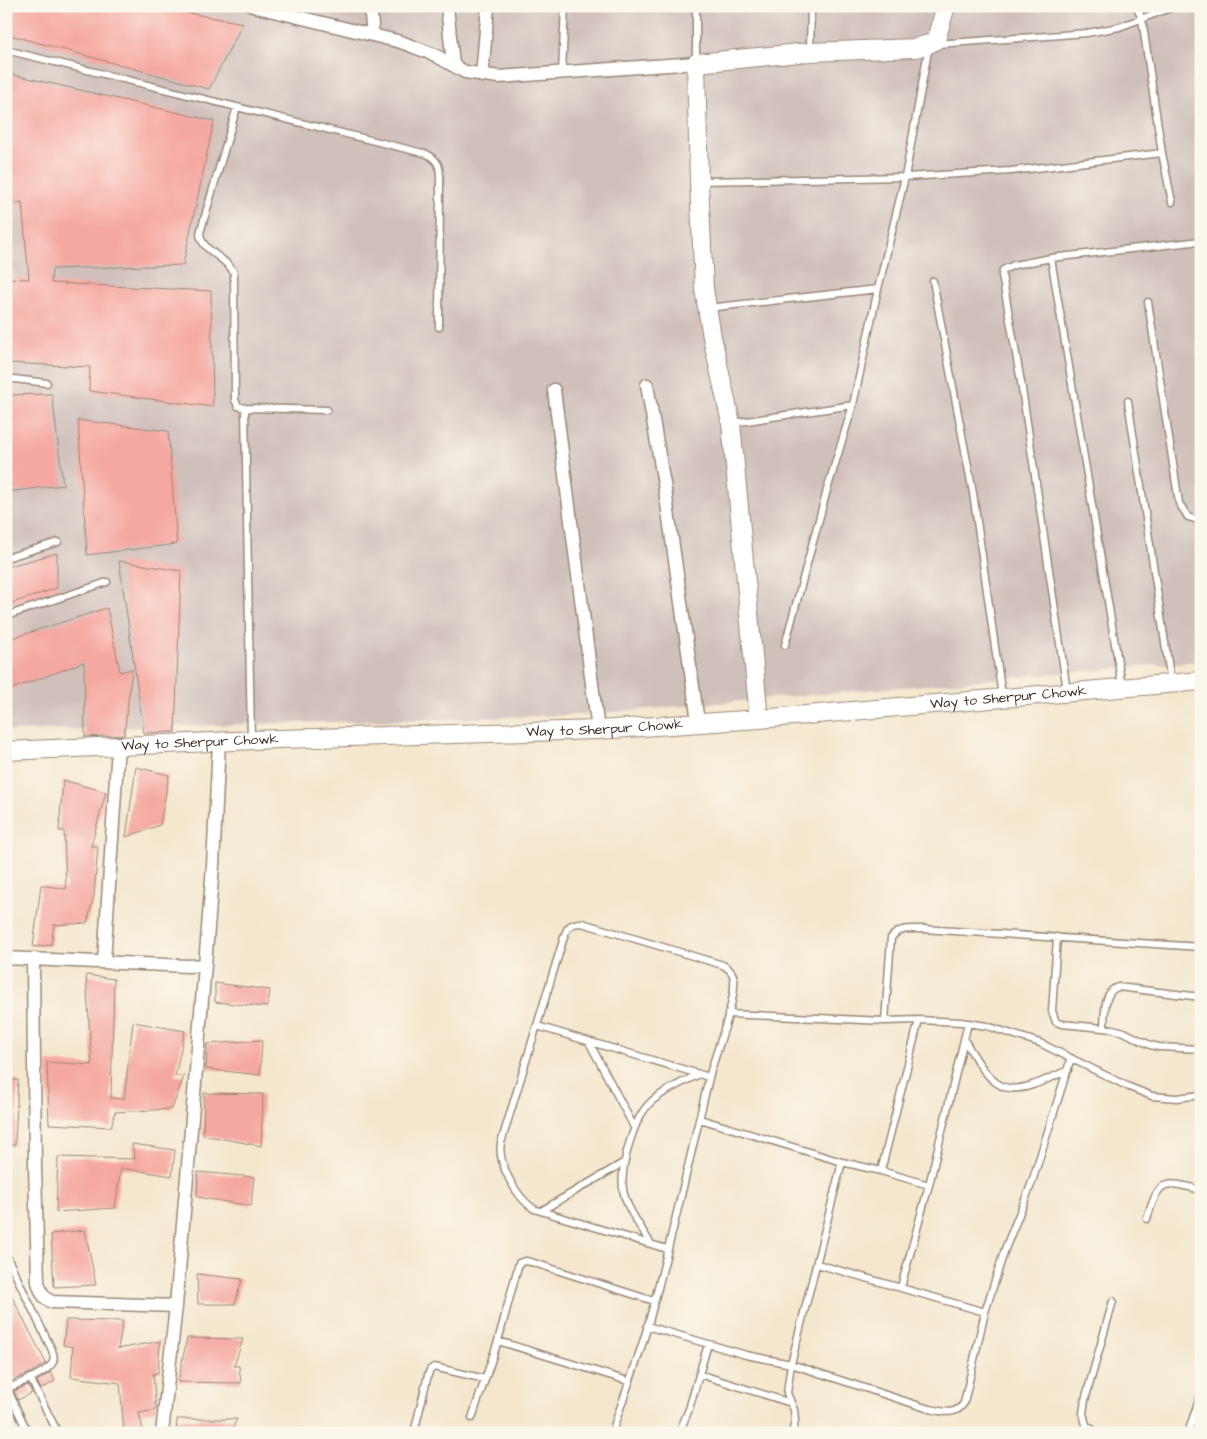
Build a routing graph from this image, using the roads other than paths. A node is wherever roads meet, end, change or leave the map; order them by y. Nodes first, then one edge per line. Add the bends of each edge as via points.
1 (253, 6) edge
2 (370, 6) edge
3 (447, 6) edge
4 (488, 6) edge
5 (565, 6) edge
6 (696, 6) edge
7 (811, 6) edge
8 (946, 6) edge
9 (1136, 6) edge
10 (1176, 6) edge
11 (1142, 19) junction
12 (372, 35) junction
13 (929, 44) junction
14 (6, 50) edge
15 (810, 52) junction
16 (696, 63) junction
17 (453, 65) junction
18 (562, 72) junction
19 (482, 76) junction
20 (237, 107) junction
21 (1162, 153) junction
22 (905, 177) junction
23 (699, 181) junction
24 (1172, 202) dead end
25 (1201, 241) edge
26 (1051, 258) junction
27 (932, 281) dead end
28 (878, 289) junction
29 (1148, 302) dead end
30 (706, 308) junction
31 (439, 328) dead end
32 (6, 378) edge
33 (47, 383) dead end
34 (646, 385) dead end
35 (554, 390) dead end
36 (1128, 401) dead end
37 (853, 405) junction
38 (245, 408) junction
39 (327, 410) dead end
40 (731, 423) junction
41 (1200, 519) edge
42 (1201, 534) edge
43 (58, 542) dead end
44 (6, 558) edge
45 (108, 582) dead end
46 (6, 616) edge
47 (785, 645) dead end
48 (1201, 681) edge
49 (1172, 683) junction
50 (1122, 688) junction
51 (1067, 692) junction
52 (1002, 697) junction
53 (759, 719) junction
54 (698, 722) junction
55 (598, 730) junction
56 (250, 741) junction
57 (220, 742) junction
58 (118, 746) junction
59 (6, 750) edge
60 (1057, 937) junction
61 (1201, 947) edge
62 (6, 958) edge
63 (33, 959) junction
64 (104, 962) junction
65 (204, 965) junction
66 (1201, 997) edge
67 (728, 1014) junction
68 (919, 1020) junction
69 (885, 1021) junction
70 (968, 1023) junction
71 (537, 1026) junction
72 (1104, 1027) junction
73 (964, 1039) junction
74 (589, 1042) junction
75 (1201, 1049) edge
76 (1071, 1058) junction
77 (1068, 1070) junction
78 (699, 1074) junction
79 (709, 1077) junction
80 (1201, 1095) edge
81 (700, 1119) junction
82 (634, 1127) junction
83 (842, 1162) junction
84 (623, 1163) junction
85 (881, 1171) junction
86 (929, 1185) junction
87 (1201, 1190) edge
88 (541, 1211) junction
89 (1147, 1219) dead end
90 (650, 1244) junction
91 (668, 1250) junction
92 (6, 1255) edge
93 (817, 1264) junction
94 (901, 1287) junction
95 (654, 1301) junction
96 (1113, 1301) dead end
97 (176, 1306) junction
98 (985, 1312) junction
99 (648, 1326) junction
100 (498, 1341) junction
101 (708, 1344) junction
102 (791, 1364) junction
103 (699, 1374) junction
104 (30, 1378) junction
105 (485, 1379) junction
106 (628, 1381) junction
107 (7, 1389) edge
108 (1201, 1394) edge
109 (791, 1403) junction
110 (472, 1418) dead end
111 (28, 1433) edge
112 (58, 1433) edge
113 (162, 1433) edge
114 (414, 1433) edge
115 (612, 1433) edge
116 (679, 1433) edge
117 (792, 1433) edge
118 (1096, 1433) edge
119 (1188, 1433) edge

1 - 12 street
2 - 12 street
3 - 17 street
4 - 19 street
5 - 18 lane
6 - 16 lane
7 - 15 lane
8 - 13 street via 936,40
9 - 11 lane
10 - 11 lane
11 - 13 lane via 1119,28 1087,33
11 - 21 lane
12 - 17 street via 417,48
13 - 15 street via 914,48
13 - 22 lane
14 - 20 lane
15 - 16 street
16 - 18 street
16 - 23 street
17 - 19 street
18 - 19 street
20 - 31 lane via 428,154 436,159 440,169
20 - 38 lane via 200,233 201,240 232,267 234,273 235,400 238,406
21 - 22 lane via 1011,171
21 - 24 lane
22 - 23 lane
22 - 28 lane
23 - 30 street
25 - 26 lane
26 - 50 lane
26 - 51 lane via 1014,265 1003,270 1002,275
27 - 52 lane via 973,492
28 - 30 lane
28 - 37 lane
29 - 41 lane via 1179,502 1188,517
30 - 40 street
32 - 33 lane
34 - 54 street via 665,490
35 - 55 street
36 - 49 lane
37 - 40 lane
37 - 47 lane
38 - 39 lane
38 - 56 lane
40 - 53 street
41 - 42 lane
43 - 44 lane
45 - 46 lane
48 - 49 street, Way to Sherpur Chowk
49 - 50 street, Way to Sherpur Chowk
50 - 51 street, Way to Sherpur Chowk
51 - 52 street, Way to Sherpur Chowk
52 - 53 street, Way to Sherpur Chowk
53 - 54 street, Way to Sherpur Chowk
54 - 55 street, Way to Sherpur Chowk
55 - 56 street, Way to Sherpur Chowk
56 - 57 street, Way to Sherpur Chowk
57 - 58 street, Way to Sherpur Chowk
57 - 65 street
58 - 59 street, Way to Sherpur Chowk
58 - 64 street
60 - 61 lane
60 - 69 lane via 923,929 898,931 891,938
60 - 72 lane via 1052,1011 1056,1022
62 - 63 street
63 - 64 street
63 - 97 street via 40,1291 52,1302
64 - 65 street
65 - 97 street
66 - 72 lane via 1118,987 1109,992
67 - 69 lane
67 - 71 lane via 734,978 723,965 576,923 567,928
67 - 79 lane
68 - 69 lane
68 - 70 lane
68 - 85 lane
70 - 73 lane
70 - 76 lane via 1008,1031
71 - 74 lane
71 - 88 lane via 500,1150 503,1166 519,1194 527,1204
72 - 75 lane via 1159,1048
73 - 77 lane via 983,1071 1002,1087 1028,1087
73 - 86 lane
74 - 78 lane
74 - 82 lane
76 - 77 lane
76 - 80 lane via 1152,1096 1177,1098
77 - 98 lane
78 - 79 lane
78 - 82 lane via 654,1100
79 - 81 lane
81 - 83 lane
81 - 91 lane
82 - 84 lane
83 - 85 lane
83 - 93 lane
84 - 88 lane
84 - 90 lane via 621,1176 625,1199
85 - 86 lane
86 - 94 lane
87 - 89 lane via 1170,1183 1163,1186 1153,1200
88 - 90 lane
90 - 91 lane
91 - 95 lane
92 - 104 lane via 54,1359 46,1370
93 - 94 lane
93 - 102 lane
94 - 98 lane
95 - 99 lane
95 - 100 lane via 525,1261 519,1263
96 - 118 lane via 1083,1413 1086,1425
97 - 113 street
98 - 102 lane via 964,1403 953,1412 926,1408
99 - 101 lane
99 - 106 lane
100 - 105 lane
100 - 106 lane
101 - 102 lane
101 - 103 lane
102 - 109 lane via 788,1393
103 - 109 lane
103 - 116 lane via 690,1409
104 - 107 lane
104 - 112 lane
105 - 110 lane
105 - 114 lane via 434,1367 428,1375
106 - 115 lane
107 - 111 lane
108 - 119 lane
109 - 117 lane via 794,1410

